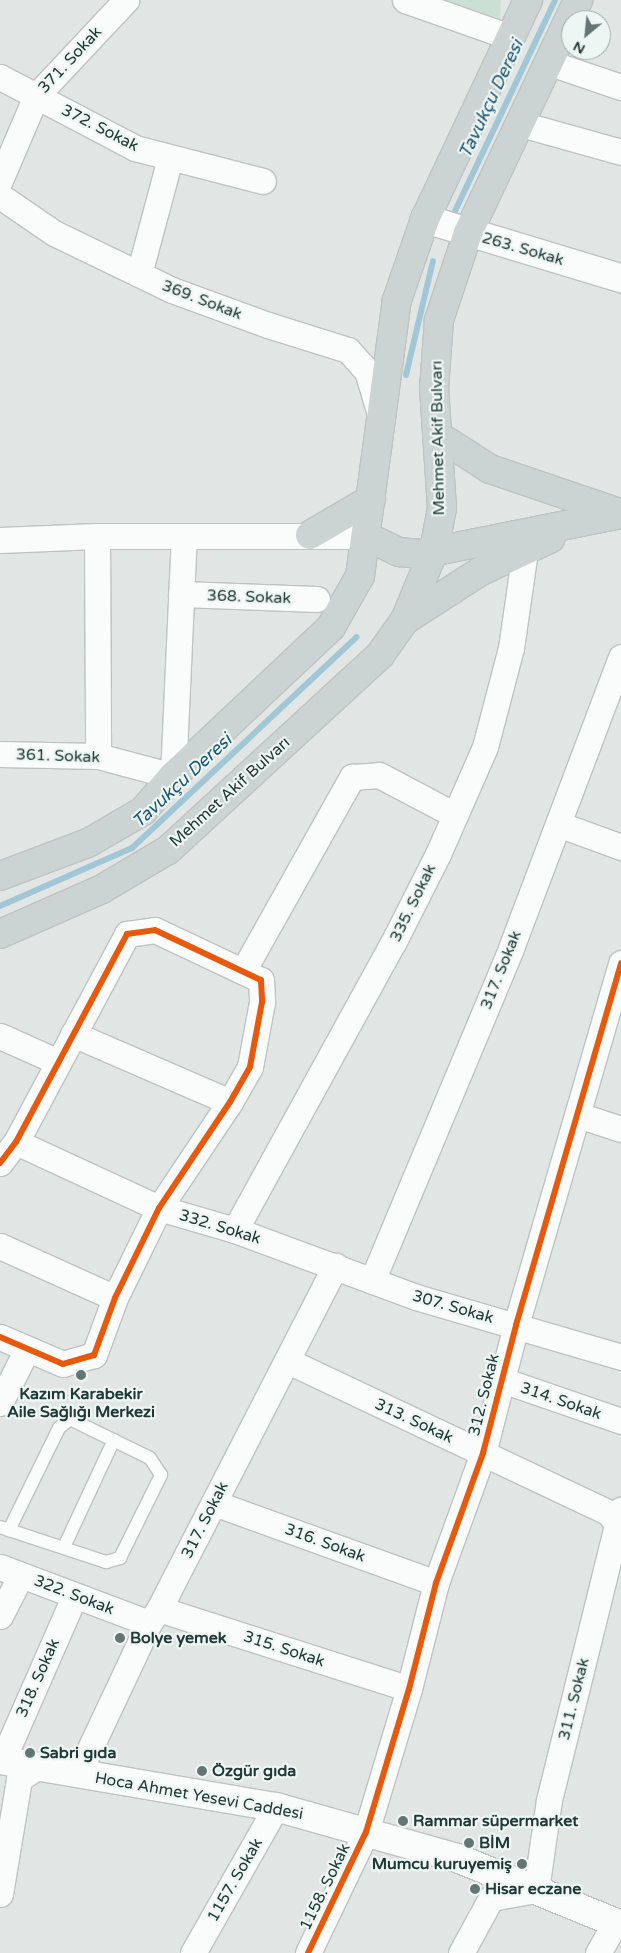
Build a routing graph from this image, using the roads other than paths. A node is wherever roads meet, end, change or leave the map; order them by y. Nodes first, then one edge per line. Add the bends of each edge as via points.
1 (126, 0) edge
2 (404, 0) edge
3 (528, 0) edge
4 (578, 0) edge
5 (510, 37) junction
6 (550, 63) junction
7 (0, 77) edge
8 (621, 87) edge
9 (36, 96) junction
10 (521, 124) junction
11 (621, 152) edge
12 (170, 158) junction
13 (0, 180) edge
14 (263, 181) dead end
15 (0, 196) edge
16 (425, 219) junction
17 (468, 233) junction
18 (139, 274) junction
19 (621, 278) edge
20 (380, 414) junction
21 (437, 436) junction
22 (371, 499) junction
23 (621, 514) edge
24 (96, 536) junction
25 (310, 536) junction
26 (366, 536) junction
27 (184, 537) junction
28 (0, 540) edge
29 (434, 550) junction
30 (524, 550) junction
31 (181, 594) junction
32 (317, 599) dead end
33 (405, 620) junction
34 (621, 657) edge
35 (0, 754) edge
36 (98, 756) junction
37 (173, 776) junction
38 (455, 815) junction
39 (558, 824) junction
40 (621, 847) edge
41 (0, 876) edge
42 (0, 934) edge
43 (621, 963) edge
44 (243, 971) junction
45 (73, 1034) junction
46 (0, 1036) edge
47 (58, 1062) junction
48 (230, 1102) junction
49 (578, 1115) junction
50 (621, 1129) edge
51 (16, 1142) junction
52 (0, 1163) edge
53 (159, 1208) junction
54 (234, 1230) junction
55 (0, 1246) edge
56 (335, 1266) junction
57 (372, 1280) junction
58 (115, 1298) junction
59 (516, 1325) junction
60 (0, 1337) edge
61 (26, 1349) junction
62 (621, 1357) edge
63 (288, 1361) junction
64 (502, 1380) junction
65 (0, 1403) edge
66 (621, 1422) edge
67 (114, 1440) junction
68 (483, 1453) junction
69 (214, 1503) junction
70 (619, 1517) edge
71 (4, 1528) edge
72 (64, 1547) junction
73 (11, 1570) edge
74 (436, 1583) junction
75 (75, 1595) junction
76 (0, 1616) edge
77 (154, 1616) junction
78 (409, 1689) junction
79 (1, 1760) edge
80 (36, 1767) junction
81 (78, 1774) junction
82 (276, 1807) junction
83 (366, 1832) junction
84 (536, 1890) junction
85 (0, 1893) edge
86 (618, 1924) edge
87 (193, 1953) edge
88 (308, 1953) edge
89 (461, 1953) edge
90 (598, 1953) edge

1 - 9 street, 371. Sokak
2 - 5 street
3 - 5 main road
4 - 6 main road, Mehmet Akif Bulvarı
5 - 16 main road
6 - 8 street
6 - 10 main road, Mehmet Akif Bulvarı
7 - 9 street, 372. Sokak
9 - 12 street, 372. Sokak via 135,148
9 - 13 street, 371. Sokak
10 - 11 street
10 - 17 main road, Mehmet Akif Bulvarı
12 - 14 street, 372. Sokak
12 - 18 street
15 - 18 street, 369. Sokak via 54,233
16 - 17 main road, 263. Sokak
16 - 20 main road via 397,300
17 - 19 main road, 263. Sokak
17 - 21 main road, Mehmet Akif Bulvarı via 439,320 434,389
18 - 20 street, 369. Sokak via 224,309 348,350 367,371
20 - 22 main road
21 - 23 main road via 490,469
21 - 29 main road, Mehmet Akif Bulvarı via 442,508
22 - 25 main road
22 - 26 main road
23 - 29 main road
23 - 30 main road via 568,530
24 - 27 street
24 - 28 street
24 - 36 street
25 - 26 street
25 - 27 street
26 - 29 main road via 399,552 421,554
26 - 37 main road via 360,576 330,627
27 - 31 street
29 - 33 main road, Mehmet Akif Bulvarı
30 - 33 main road via 481,571
30 - 38 street, 335. Sokak via 511,648 485,747
31 - 32 street, 368. Sokak
31 - 37 street
33 - 42 main road, Mehmet Akif Bulvarı via 380,655 168,850 102,888
34 - 39 street, 317. Sokak
35 - 36 street, 361. Sokak
36 - 37 street, 361. Sokak
37 - 41 main road via 143,811 96,839
38 - 44 street via 379,775 352,777
38 - 54 street, 335. Sokak via 394,943
39 - 40 street
39 - 57 street, 317. Sokak
43 - 49 street, 312. Sokak
44 - 45 street via 155,930 126,934
44 - 48 street via 261,980 262,1002 250,1067
45 - 47 street
45 - 48 street
46 - 47 street
47 - 51 street
48 - 53 street
49 - 50 street
49 - 59 street, 312. Sokak
51 - 52 street
51 - 53 street, 332. Sokak
53 - 54 street, 332. Sokak
53 - 58 street
54 - 56 street, 332. Sokak
55 - 58 street
56 - 57 street, 332. Sokak
56 - 63 street, 317. Sokak
57 - 59 street, 307. Sokak via 416,1297
58 - 61 street via 94,1355 63,1364
59 - 62 street, 307. Sokak
59 - 64 street, 312. Sokak
60 - 61 street
61 - 65 street
63 - 68 street, 313. Sokak
63 - 69 street, 317. Sokak
64 - 66 street, 314. Sokak
64 - 68 street, 312. Sokak
67 - 71 lane via 70,1419 59,1428
67 - 72 lane
67 - 72 lane via 150,1458 161,1475 120,1558 106,1562
68 - 70 street, 313. Sokak
68 - 74 street, 312. Sokak
69 - 74 street, 316. Sokak
69 - 77 street, 317. Sokak
70 - 84 street, 311. Sokak via 549,1800
71 - 72 lane
73 - 75 street, 322. Sokak
73 - 76 street
74 - 78 street, 312. Sokak
75 - 77 street, 322. Sokak
75 - 79 street, 318. Sokak
77 - 78 street, 315. Sokak
77 - 81 street, 317. Sokak
78 - 83 street, 312. Sokak
79 - 80 main road, Hoca Ahmet Yesevi Caddesi
80 - 81 main road, Hoca Ahmet Yesevi Caddesi
80 - 85 street via 19,1779
81 - 82 main road, Hoca Ahmet Yesevi Caddesi
82 - 83 main road, Hoca Ahmet Yesevi Caddesi
82 - 87 street, 1157. Sokak
83 - 84 main road, Hoca Ahmet Yesevi Caddesi via 457,1858
83 - 88 street, 1158. Sokak
84 - 86 main road, Hoca Ahmet Yesevi Caddesi
84 - 89 street via 491,1898
86 - 90 street

